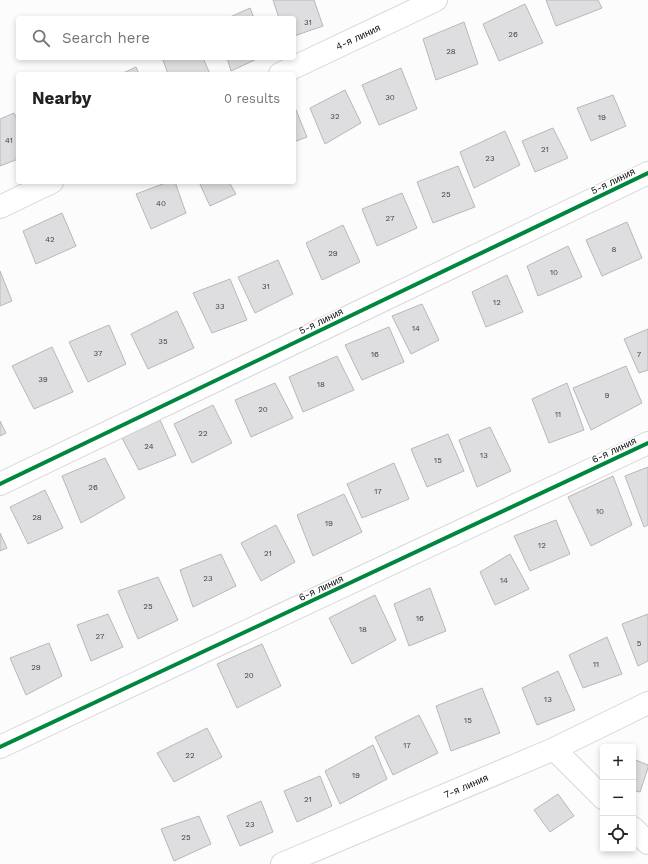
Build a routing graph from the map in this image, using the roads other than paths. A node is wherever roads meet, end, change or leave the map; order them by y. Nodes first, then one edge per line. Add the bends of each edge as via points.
1 (436, 0) edge
2 (284, 72) edge
3 (648, 173) edge
4 (48, 184) edge
5 (0, 207) edge
6 (648, 443) edge
7 (0, 484) edge
8 (648, 702) edge
9 (0, 747) edge
10 (554, 749) junction
11 (600, 795) edge
12 (636, 831) edge
13 (648, 843) edge
14 (282, 864) edge

1 - 2 street, 4-я линия
3 - 7 street, 5-я линия
4 - 5 street
6 - 9 street, 6-я линия
8 - 10 street, 7-я линия
10 - 11 street
10 - 14 street, 7-я линия
12 - 13 street

